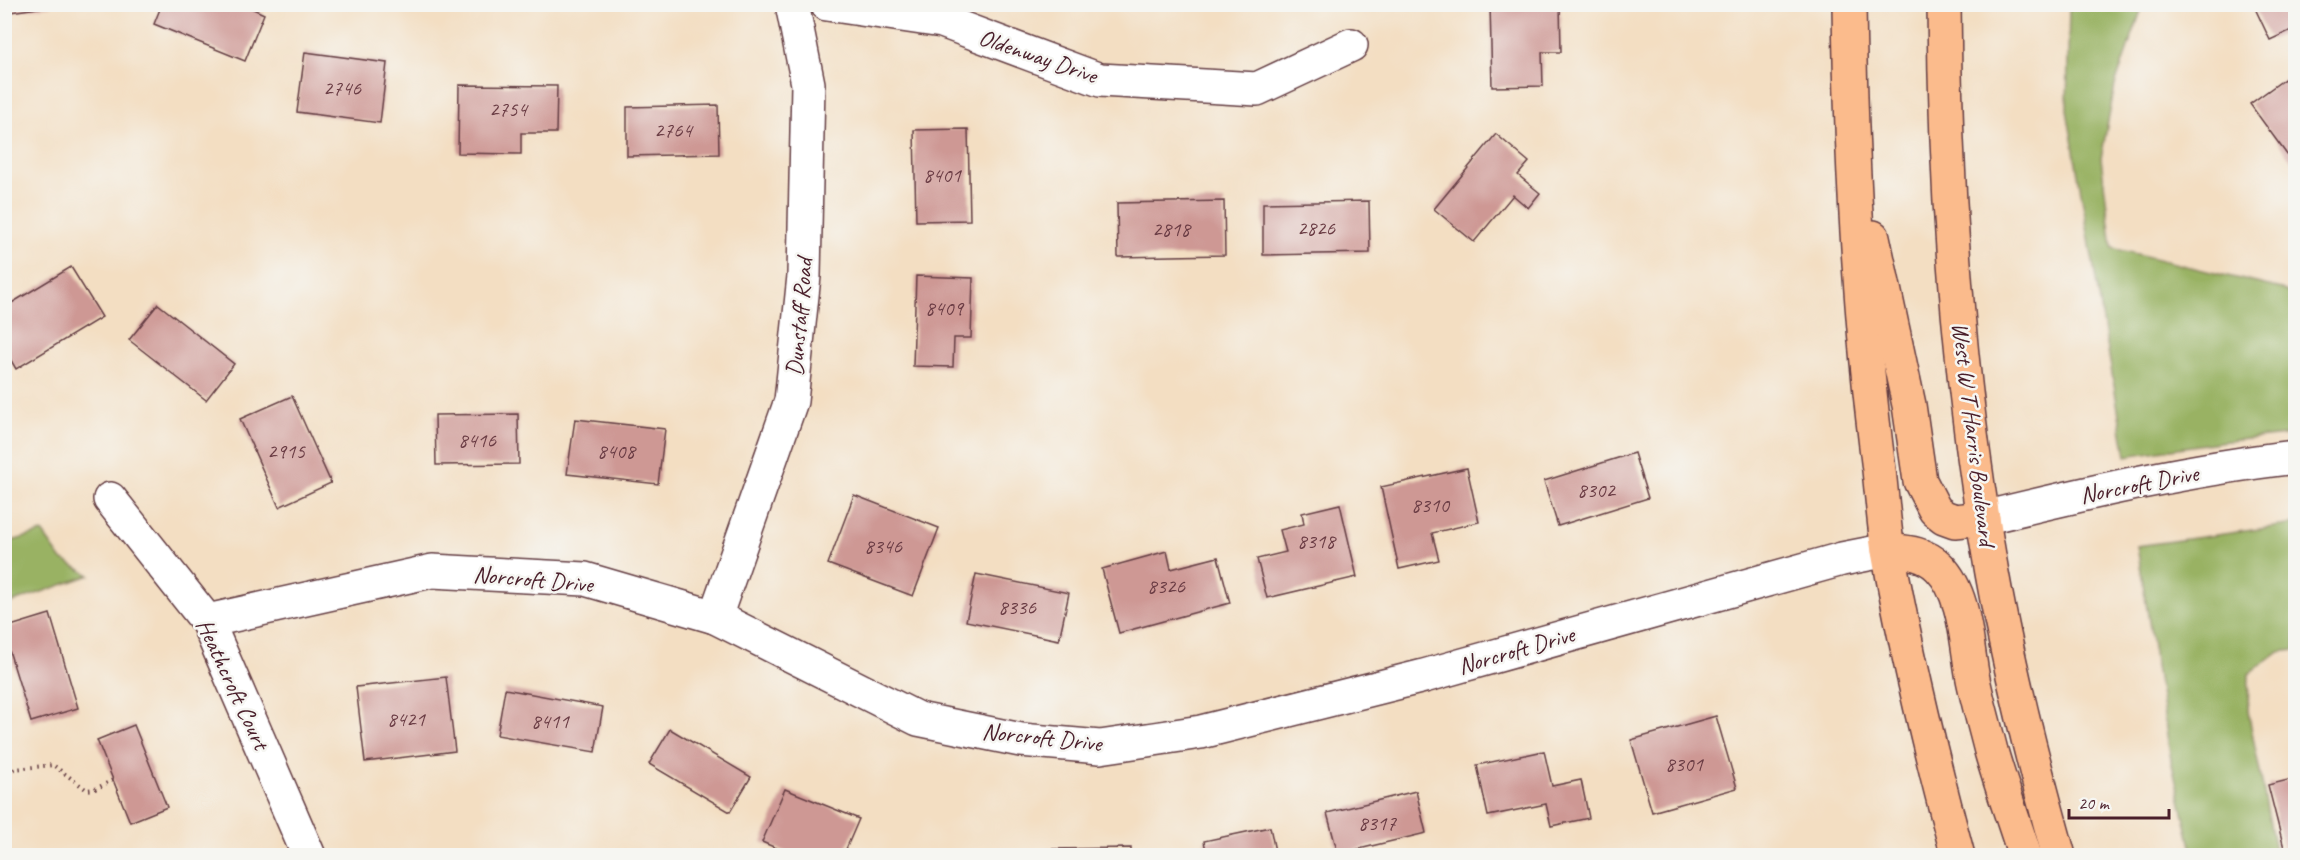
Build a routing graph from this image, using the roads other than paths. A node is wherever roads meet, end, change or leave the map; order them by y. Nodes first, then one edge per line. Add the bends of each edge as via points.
1 (792, 4) edge
2 (827, 4) edge
3 (1849, 4) edge
4 (1944, 4) edge
5 (1351, 45) dead end
6 (1854, 156) junction
7 (2295, 457) edge
8 (110, 499) dead end
9 (1983, 519) junction
10 (1888, 550) junction
11 (715, 617) junction
12 (207, 621) junction
13 (309, 855) edge
14 (1958, 855) edge
15 (2025, 855) edge
16 (2059, 855) edge

1 - 11 street, Dunstaff Road via 808,84 804,276 791,401
2 - 5 street, Oldenway Drive via 942,21 1100,80 1257,88
3 - 6 main road
4 - 9 main road, West W T Harris Boulevard via 1954,258 1965,396
6 - 9 main road via 1892,319 1920,481 1935,510 1944,517 1955,521
6 - 10 main road via 1867,370
7 - 9 street, Norcroft Drive via 2155,480
8 - 12 street, Heathcroft Court
9 - 16 main road, West W T Harris Boulevard via 2011,667
10 - 11 street, Norcroft Drive via 1842,559 1424,676 1212,729 1100,747 1021,740 918,719
10 - 14 main road via 1936,777
10 - 15 main road via 1914,552 1939,567 1959,602 1992,752
11 - 12 street, Norcroft Drive via 585,579 432,571
12 - 13 street, Heathcroft Court

